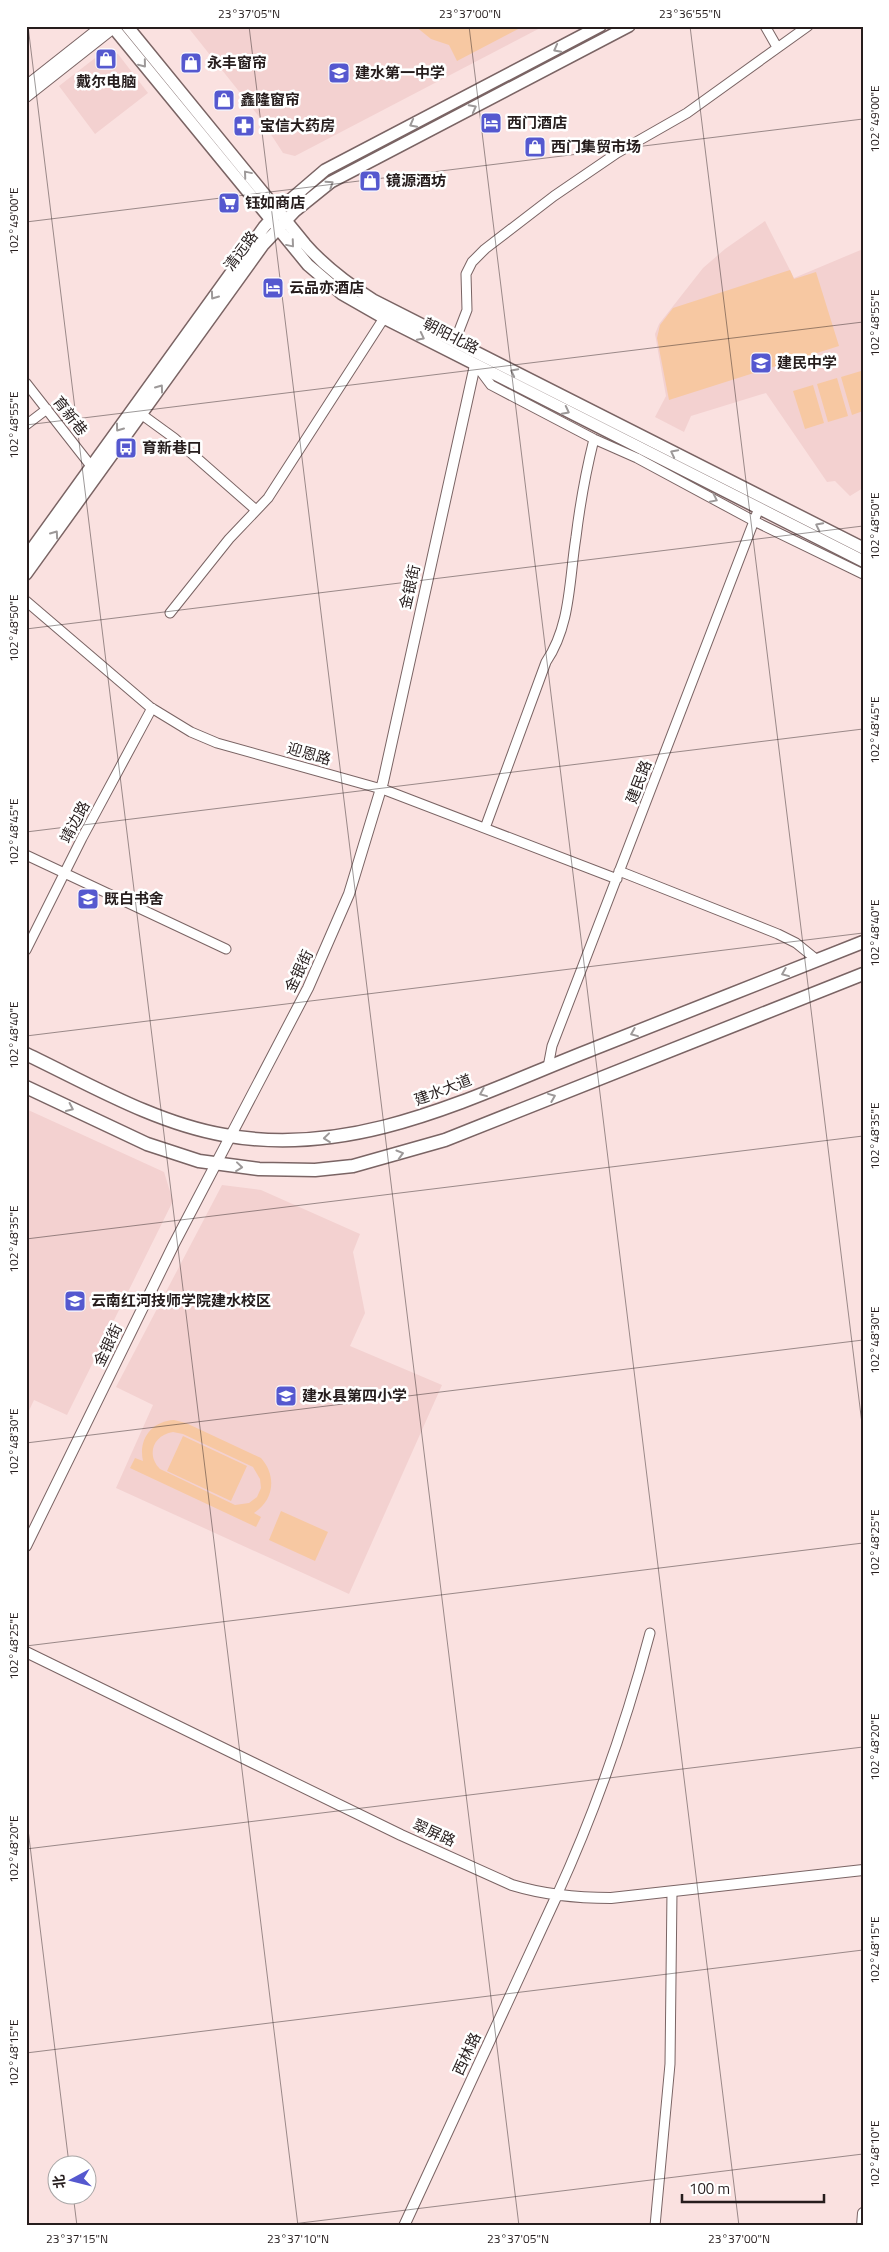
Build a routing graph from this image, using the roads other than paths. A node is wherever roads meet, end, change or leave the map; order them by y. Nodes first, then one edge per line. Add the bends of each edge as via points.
1 (127, 26) edge
2 (600, 26) edge
3 (630, 26) edge
4 (765, 26) edge
5 (808, 26) edge
6 (111, 27) edge
7 (777, 47) junction
8 (26, 86) edge
9 (26, 97) edge
10 (278, 220) junction
11 (384, 318) junction
12 (455, 342) junction
13 (476, 365) junction
14 (26, 383) edge
15 (47, 409) junction
16 (141, 414) junction
17 (26, 425) edge
18 (594, 439) junction
19 (91, 466) junction
20 (759, 508) junction
21 (256, 510) junction
22 (754, 521) junction
23 (863, 548) edge
24 (26, 557) edge
25 (863, 561) edge
26 (26, 574) edge
27 (863, 574) edge
28 (26, 601) edge
29 (170, 613) dead end
30 (152, 708) junction
31 (381, 789) junction
32 (485, 828) junction
33 (26, 855) edge
34 (64, 872) junction
35 (618, 875) junction
36 (863, 942) edge
37 (226, 949) dead end
38 (26, 950) edge
39 (817, 960) junction
40 (863, 974) edge
41 (26, 1054) edge
42 (548, 1066) junction
43 (26, 1087) edge
44 (230, 1136) junction
45 (216, 1164) junction
46 (26, 1546) edge
47 (650, 1633) dead end
48 (26, 1652) edge
49 (863, 1870) edge
50 (672, 1892) junction
51 (557, 1895) junction
52 (863, 2213) edge
53 (404, 2226) edge
54 (655, 2226) edge
55 (862, 2226) edge

10 -> 1 main road, 朝阳北路
2 -> 10 main road, 清远路 via 325,170
10 -> 3 main road, 清远路 via 331,182
4 - 7 street
5 - 7 street
6 - 8 street
6 - 9 street
6 -> 10 main road, 朝阳北路
7 - 12 street via 687,113 617,153 554,196 484,249 466,274 467,310
10 -> 11 main road, 朝阳北路 via 319,275 342,294
10 - 12 main road, 朝阳北路 via 349,284 373,300
16 -> 10 main road, 清远路
10 -> 19 main road, 清远路
11 -> 13 main road, 朝阳北路
11 - 21 street via 268,498
23 -> 12 main road, 朝阳北路
13 - 18 street via 491,385
13 -> 20 main road, 朝阳北路
13 - 31 street, 金银街
14 - 15 street, 育新巷
15 - 17 street
15 - 19 street, 育新巷
16 - 21 street via 174,438
26 -> 16 main road, 清远路
18 -> 22 street via 637,458
18 - 32 street via 576,536 565,622 558,643 546,662
19 - 24 main road, 清远路
20 - 22 street, 建民路
20 - 25 main road, 朝阳北路
21 - 29 street
22 - 27 street
22 - 35 street, 建民路
28 - 30 street, 迎恩路
30 - 31 street, 迎恩路 via 206,739
30 - 34 street, 靖边路
31 - 32 street, 迎恩路
31 - 44 street, 金银街 via 360,863 337,924 308,988
32 - 35 street, 迎恩路
33 - 34 street
34 - 37 street
34 - 38 street, 靖边路
35 - 39 street, 迎恩路 via 778,934
35 - 42 street, 建民路 via 552,1046
36 - 39 main road, 建水大道
39 -> 42 main road, 建水大道
45 -> 40 main road via 259,1169 323,1169 373,1162 419,1148
41 - 44 main road, 建水大道 via 159,1116
42 -> 44 main road, 建水大道 via 434,1112 366,1132 305,1140
43 -> 45 main road via 147,1144
44 - 45 street, 金银街
45 - 46 street, 金银街
47 - 51 street via 613,1759
48 - 51 street, 翠屏路 via 401,1835 512,1885
49 - 50 street, 翠屏路
50 - 51 street, 翠屏路 via 611,1898
50 - 54 street via 671,2050
51 - 53 street, 西林路
52 - 55 street

